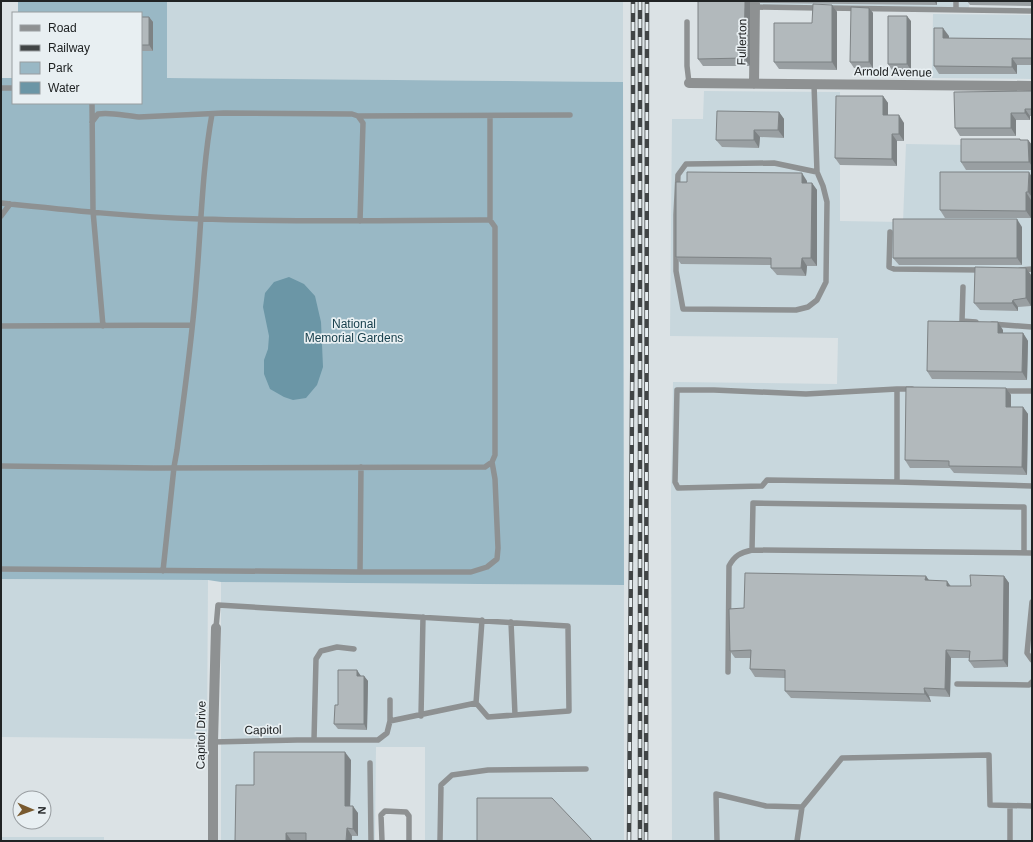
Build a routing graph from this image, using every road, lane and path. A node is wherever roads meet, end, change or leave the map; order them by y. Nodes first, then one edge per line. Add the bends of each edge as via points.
1 (956, 1) edge
2 (755, 4) edge
3 (956, 10) junction
4 (1032, 11) edge
5 (687, 22) dead end
6 (689, 83) joint
7 (754, 84) junction
8 (814, 84) junction
9 (1032, 86) edge
10 (1, 88) edge
11 (12, 88) edge
12 (92, 104) edge
13 (212, 114) junction
14 (570, 115) dead end
15 (358, 116) junction
16 (490, 116) junction
17 (92, 122) junction
18 (816, 172) junction
19 (1, 203) edge
20 (10, 204) junction
21 (93, 211) junction
22 (1, 216) edge
23 (200, 219) junction
24 (490, 220) junction
25 (360, 221) junction
26 (890, 232) dead end
27 (986, 270) edge
28 (1017, 270) edge
29 (1032, 270) edge
30 (962, 287) dead end
31 (982, 323) edge
32 (989, 324) edge
33 (192, 325) junction
34 (1, 326) edge
35 (103, 326) junction
36 (1032, 327) edge
37 (897, 389) junction
38 (921, 389) edge
39 (994, 391) edge
40 (1032, 391) edge
41 (492, 462) junction
42 (1, 466) edge
43 (174, 467) junction
44 (361, 467) junction
45 (897, 482) junction
46 (1032, 486) edge
47 (752, 550) junction
48 (1024, 553) junction
49 (1032, 553) edge
50 (1, 569) edge
51 (163, 571) junction
52 (360, 572) junction
53 (1032, 602) edge
54 (423, 617) junction
55 (482, 620) junction
56 (511, 622) junction
57 (216, 628) joint
58 (354, 649) dead end
59 (1032, 660) edge
60 (728, 672) dead end
61 (1032, 682) edge
62 (957, 684) dead end
63 (390, 700) dead end
64 (476, 703) junction
65 (515, 715) junction
66 (421, 716) junction
67 (390, 721) junction
68 (314, 740) junction
69 (213, 742) junction
70 (370, 763) dead end
71 (586, 769) dead end
72 (1010, 806) junction
73 (1032, 806) edge
74 (802, 807) junction
75 (213, 841) edge
76 (371, 841) edge
77 (382, 841) edge
78 (409, 841) edge
79 (440, 841) edge
80 (717, 841) edge
81 (797, 841) edge
82 (1010, 841) edge

1 - 3 lane
2 - 3 lane
2 - 7 street, Fullerton
3 - 4 lane
5 - 6 lane
6 - 7 street, Arnold Avenue
7 - 8 street, Arnold Avenue
8 - 9 street, Arnold Avenue
8 - 18 lane
10 - 11 lane
12 - 17 lane
13 - 15 lane
13 - 17 lane via 139,117 109,112 98,114
13 - 23 lane
14 - 16 lane
15 - 16 lane
15 - 25 lane via 363,123
16 - 24 lane
17 - 21 lane
18 - 18 lane via 827,202 826,282 817,300 808,307 796,310 683,309 676,271 676,215 678,175 686,164 774,163
19 - 20 lane
20 - 21 lane
20 - 22 lane
21 - 23 lane
21 - 35 lane
23 - 25 lane
23 - 33 lane
24 - 25 lane
24 - 41 lane via 495,227 495,455
26 - 27 lane via 889,267 894,269
28 - 29 lane
30 - 31 lane via 962,321
32 - 36 lane
33 - 35 lane
33 - 43 lane
34 - 35 lane
37 - 38 lane
37 - 45 lane
37 - 45 lane via 806,394 677,390 675,482 678,488 762,486 767,480
39 - 40 lane
41 - 44 lane via 485,467
41 - 52 lane via 498,548 496,558 486,567 471,572
42 - 43 lane
43 - 44 lane
43 - 51 lane
44 - 52 lane
45 - 46 lane
47 - 48 lane
47 - 48 lane via 753,503 1024,507
47 - 60 lane via 739,553 729,566
48 - 49 lane
50 - 51 lane
51 - 52 lane
53 - 59 lane via 1027,653
54 - 55 lane
54 - 57 lane via 218,605
54 - 66 lane
55 - 56 lane
55 - 64 lane
56 - 65 lane
56 - 65 lane via 568,626 569,711
57 - 69 street, Capitol Drive
58 - 68 lane via 337,647 321,651 316,659
61 - 62 lane via 1029,685
63 - 67 lane
64 - 65 lane via 488,717
64 - 66 lane
66 - 67 lane
67 - 68 lane, Capitol via 387,733 378,740
68 - 69 lane, Capitol
69 - 75 street, Capitol Drive
70 - 76 lane
71 - 79 lane via 488,770 452,775 441,785
72 - 73 lane
72 - 74 lane via 990,805 989,755 842,758
72 - 82 lane
74 - 80 lane via 766,806 716,794
74 - 81 lane
77 - 78 lane via 381,815 385,812 406,812 409,816

